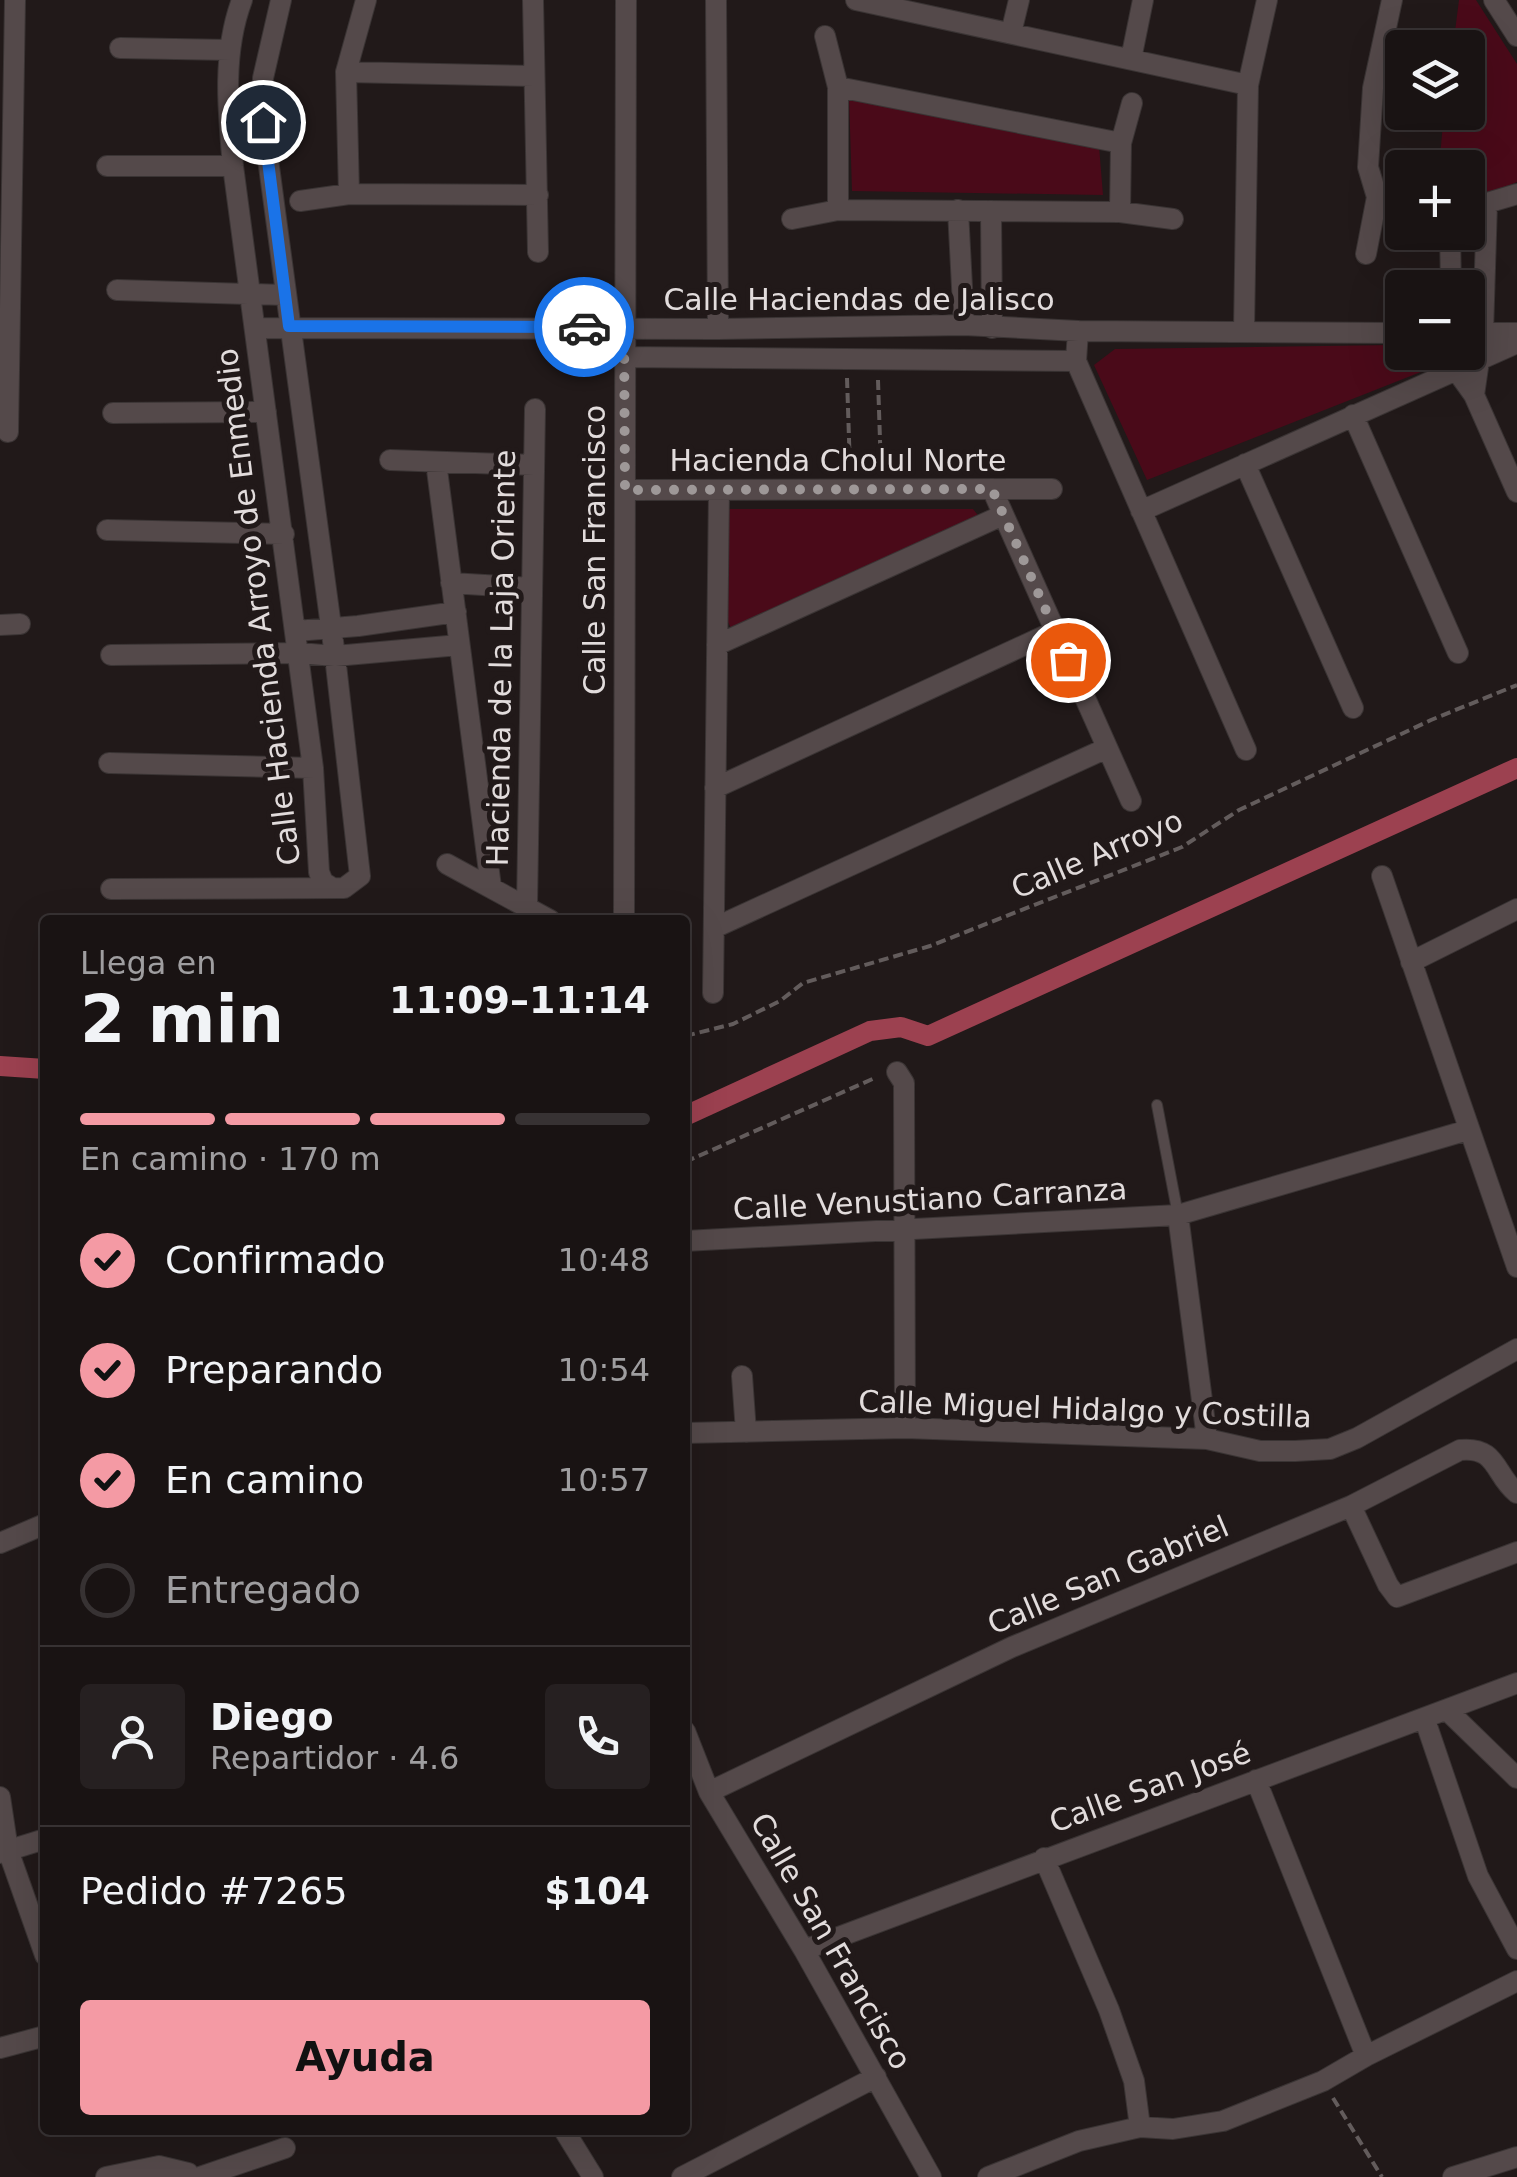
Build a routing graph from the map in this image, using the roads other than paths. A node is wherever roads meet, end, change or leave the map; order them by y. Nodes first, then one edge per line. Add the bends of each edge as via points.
1 (15, 0) edge
2 (242, 0) edge
3 (281, 0) edge
4 (366, 0) edge
5 (533, 0) edge
6 (626, 0) edge
7 (716, 0) edge
8 (856, 0) edge
9 (1019, 0) edge
10 (1143, 0) edge
11 (1267, 0) edge
12 (1392, 0) edge
13 (1494, 0) edge
14 (898, 5) edge
15 (1011, 33) junction
16 (825, 36) dead end
17 (1517, 36) edge
18 (120, 48) dead end
19 (230, 50) junction
20 (1131, 58) junction
21 (7, 67) edge
22 (346, 72) junction
23 (534, 76) junction
24 (1248, 85) junction
25 (838, 87) junction
26 (1132, 102) dead end
27 (1121, 143) junction
28 (108, 166) dead end
29 (233, 166) junction
30 (349, 194) junction
31 (1517, 194) edge
32 (538, 195) junction
33 (1377, 197) junction
34 (1385, 198) edge
35 (300, 201) dead end
36 (1485, 201) edge
37 (838, 210) junction
38 (958, 210) junction
39 (991, 211) junction
40 (6, 212) edge
41 (1120, 212) junction
42 (792, 219) dead end
43 (1174, 219) dead end
44 (538, 252) dead end
45 (1366, 254) dead end
46 (117, 290) dead end
47 (250, 294) junction
48 (284, 295) junction
49 (964, 325) junction
50 (289, 326) junction
51 (624, 327) junction
52 (255, 328) junction
53 (992, 328) junction
54 (718, 329) junction
55 (1078, 331) junction
56 (1244, 331) junction
57 (1385, 333) edge
58 (1485, 333) edge
59 (1517, 333) edge
60 (1517, 343) edge
61 (5, 357) edge
62 (622, 357) junction
63 (1485, 358) edge
64 (1076, 361) junction
65 (1438, 370) edge
66 (1460, 370) edge
67 (1478, 370) edge
68 (1474, 394) junction
69 (535, 409) dead end
70 (266, 412) junction
71 (113, 413) dead end
72 (1353, 415) junction
73 (8, 432) dead end
74 (390, 460) dead end
75 (436, 462) junction
76 (1245, 464) junction
77 (534, 465) junction
78 (992, 489) junction
79 (1052, 489) dead end
80 (625, 490) junction
81 (719, 491) junction
82 (1517, 492) edge
83 (1141, 511) junction
84 (1003, 515) junction
85 (107, 530) dead end
86 (284, 534) junction
87 (451, 583) junction
88 (532, 588) junction
89 (456, 612) junction
90 (331, 629) junction
91 (1055, 631) junction
92 (296, 632) junction
93 (459, 644) junction
94 (718, 645) junction
95 (299, 653) junction
96 (1458, 654) dead end
97 (110, 655) dead end
98 (334, 656) junction
99 (1353, 708) dead end
100 (1107, 748) junction
101 (1246, 750) dead end
102 (109, 763) dead end
103 (313, 768) junction
104 (716, 788) junction
105 (1131, 801) dead end
106 (448, 864) dead end
107 (1382, 876) dead end
108 (330, 887) junction
109 (491, 887) junction
110 (111, 889) dead end
111 (527, 907) junction
112 (1517, 909) edge
113 (541, 915) edge
114 (624, 915) edge
115 (714, 928) junction
116 (1411, 962) junction
117 (713, 993) dead end
118 (896, 1072) road end
119 (1157, 1105) dead end
120 (1468, 1130) junction
121 (1178, 1216) junction
122 (904, 1232) junction
123 (690, 1242) edge
124 (1517, 1267) edge
125 (1517, 1349) edge
126 (742, 1376) dead end
127 (905, 1428) junction
128 (746, 1432) junction
129 (690, 1433) edge
130 (1207, 1439) junction
131 (1517, 1493) edge
132 (1351, 1506) junction
133 (40, 1526) edge
134 (0, 1543) edge
135 (1517, 1552) edge
136 (1517, 1683) edge
137 (1448, 1711) junction
138 (1425, 1720) junction
139 (690, 1744) edge
140 (1517, 1778) edge
141 (1256, 1780) junction
142 (709, 1792) junction
143 (0, 1797) edge
144 (40, 1841) edge
145 (4, 1852) edge
146 (1044, 1858) junction
147 (40, 1942) edge
148 (1517, 1949) edge
149 (804, 1950) junction
150 (1517, 1981) edge
151 (40, 2037) edge
152 (0, 2048) edge
153 (1366, 2056) junction
154 (876, 2077) junction
155 (1140, 2127) junction
156 (567, 2135) edge
157 (285, 2148) dead end
158 (1517, 2157) edge
159 (192, 2176) edge
160 (106, 2177) edge
161 (594, 2177) edge
162 (682, 2177) edge
163 (931, 2177) edge
164 (988, 2177) edge
165 (1453, 2177) edge

1 - 21 street
2 - 19 street, Calle Hacienda Arroyo de Enmedio
3 - 48 street, Calle Hacienda Arroyo de Enmedio via 264,78 263,122
4 - 22 street
5 - 23 street
6 - 51 street, Calle San Francisco
7 - 54 street
8 - 14 street
9 - 15 street
10 - 20 street
11 - 24 street
12 - 33 street via 1373,88 1368,167
13 - 17 street
14 - 15 street
15 - 20 street
16 - 25 street
18 - 19 street
19 - 29 street, Calle Hacienda Arroyo de Enmedio
20 - 24 street
21 - 40 street
22 - 23 street
22 - 30 street
23 - 32 street
24 - 56 street
25 - 27 street
25 - 37 street
26 - 27 street
27 - 41 street
28 - 29 street
29 - 47 street, Calle Hacienda Arroyo de Enmedio
30 - 32 street
30 - 35 street
31 - 36 street
32 - 44 street
33 - 34 street
33 - 45 street
37 - 38 street
37 - 42 street
38 - 39 street
38 - 49 street
39 - 41 street
39 - 53 street
40 - 61 street
41 - 43 street
46 - 47 street
47 - 48 street
47 - 52 street, Calle Hacienda Arroyo de Enmedio
48 - 50 street, Calle Hacienda Arroyo de Enmedio
49 - 53 street, Calle Haciendas de Jalisco
49 - 54 street, Calle Haciendas de Jalisco
50 - 51 street, Calle Haciendas de Jalisco
50 - 52 street, Calle Haciendas de Jalisco
50 - 90 street, Calle Hacienda Arroyo de Enmedio
51 - 54 street, Calle Haciendas de Jalisco
51 - 62 street, Calle San Francisco
52 - 70 street, Calle Hacienda Arroyo de Enmedio
53 - 55 street, Calle Haciendas de Jalisco
55 - 56 street, Calle Haciendas de Jalisco
55 - 64 street
56 - 57 street, Calle Haciendas de Jalisco
58 - 59 street
60 - 63 street
61 - 73 street
62 - 64 street, Calle Haciendas de Jalisco
62 - 80 street, Calle San Francisco
64 - 83 street
65 - 72 street
66 - 68 street
67 - 68 street
68 - 82 street
69 - 77 street, Hacienda de la Laja Oriente
70 - 71 street
70 - 86 street, Calle Hacienda Arroyo de Enmedio
72 - 76 street
72 - 96 street
74 - 75 street
75 - 77 street
75 - 87 street
76 - 83 street
76 - 99 street
77 - 88 street, Hacienda de la Laja Oriente
78 - 79 street, Hacienda Cholul Norte
78 - 81 street, Hacienda Cholul Norte
78 - 84 street
80 - 81 street, Hacienda Cholul Norte
80 - 114 street, Calle San Francisco
81 - 94 street
83 - 101 street
84 - 91 street
84 - 94 street
85 - 86 street
86 - 92 street, Calle Hacienda Arroyo de Enmedio
87 - 88 street
87 - 89 street
88 - 111 street, Hacienda de la Laja Oriente
89 - 90 street
89 - 93 street
90 - 92 street
90 - 98 street, Calle Hacienda Arroyo de Enmedio
91 - 100 street
91 - 104 street
92 - 95 street, Calle Hacienda Arroyo de Enmedio
93 - 98 street
93 - 109 street
94 - 104 street
95 - 97 street
95 - 98 street
95 - 103 street, Calle Hacienda Arroyo de Enmedio
98 - 108 street, Calle Hacienda Arroyo de Enmedio via 361,863 354,882
100 - 105 street
100 - 115 street
102 - 103 street
103 - 108 street, Calle Hacienda Arroyo de Enmedio via 320,872
104 - 115 street
106 - 109 street
107 - 116 street
108 - 110 street
109 - 111 street
111 - 113 street
112 - 116 street
115 - 117 street
116 - 120 street
118 - 122 street via 904,1082
119 - 121 lane
120 - 121 street, Calle Venustiano Carranza
120 - 124 street
121 - 122 street, Calle Venustiano Carranza
121 - 130 street
122 - 123 street, Calle Venustiano Carranza
122 - 127 street
125 - 130 street, Calle Miguel Hidalgo y Costilla via 1330,1448 1260,1450
126 - 128 street
127 - 128 street, Calle Miguel Hidalgo y Costilla
127 - 130 street, Calle Miguel Hidalgo y Costilla
128 - 129 street, Calle Miguel Hidalgo y Costilla
131 - 132 street, Calle San Gabriel via 1487,1453 1475,1448
132 - 135 street via 1398,1597
132 - 142 street, Calle San Gabriel via 1012,1647
133 - 134 street
136 - 137 street, Calle San José
137 - 138 street, Calle San José
137 - 140 street
138 - 141 street, Calle San José
138 - 148 street via 1478,1876
139 - 142 street, Calle San Francisco
141 - 146 street, Calle San José
141 - 153 street
142 - 149 street, Calle San Francisco
143 - 145 street
144 - 145 street
145 - 147 street
146 - 149 street, Calle San José
146 - 155 street via 1109,2010 1134,2081
149 - 154 street, Calle San Francisco
150 - 153 street
151 - 152 street
153 - 155 street via 1323,2082 1223,2121
154 - 162 street
154 - 163 street, Calle San Francisco
155 - 164 street via 1079,2141
156 - 161 street
157 - 159 street
158 - 165 street
159 - 160 street via 159,2166

